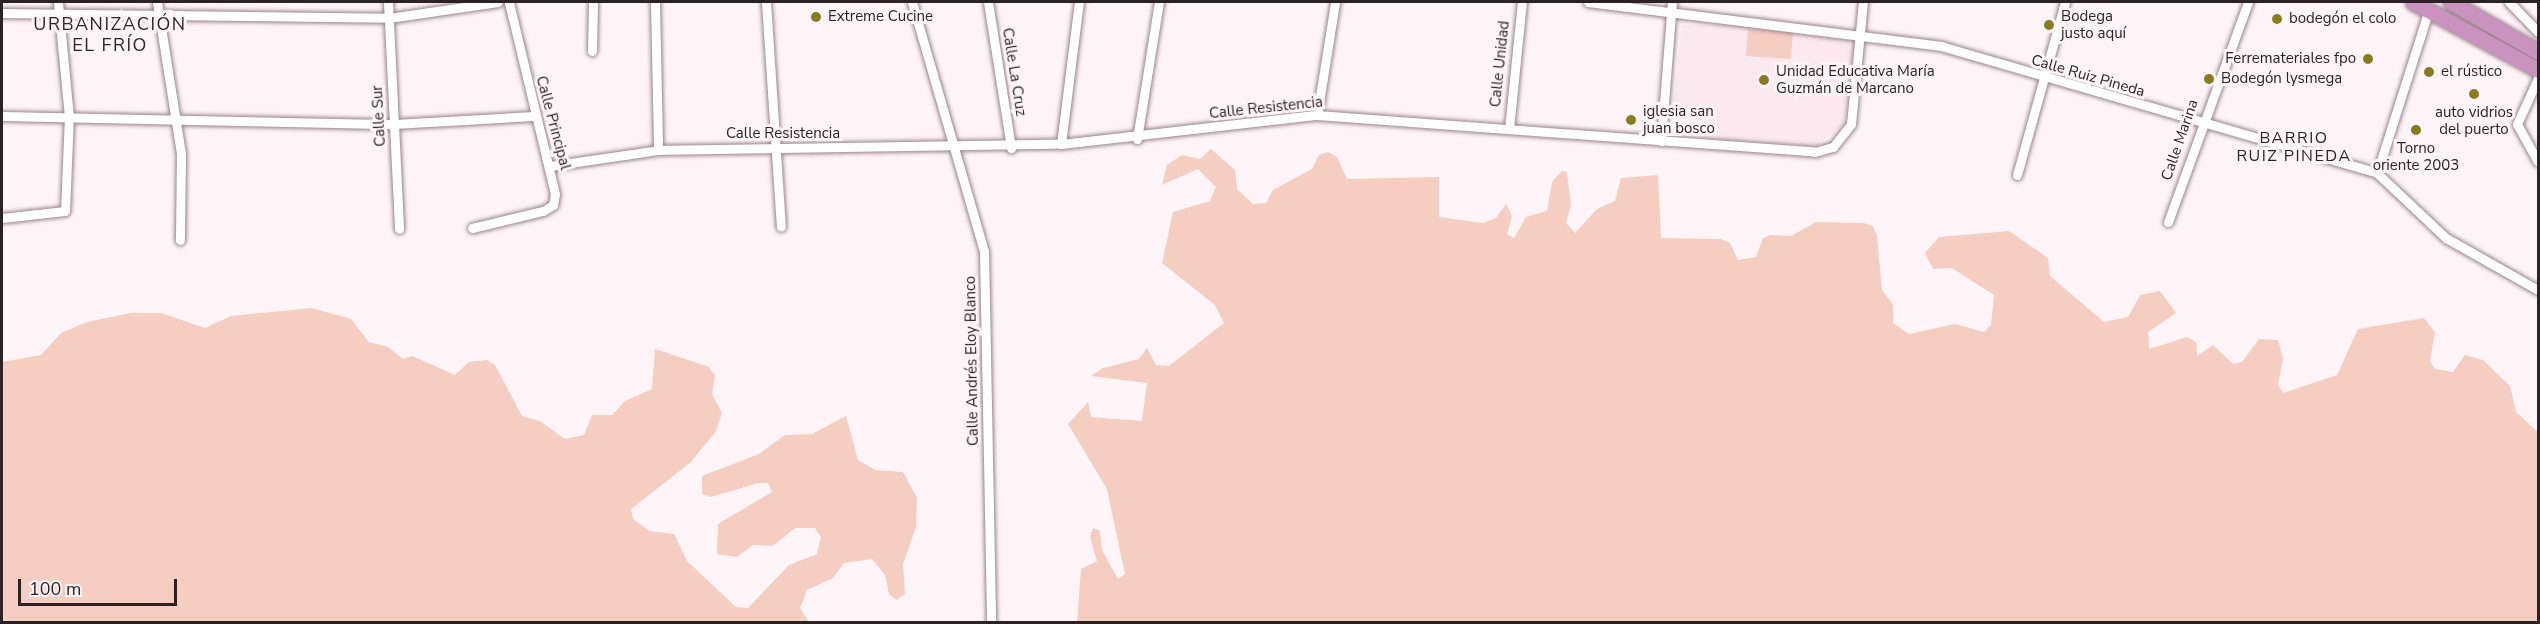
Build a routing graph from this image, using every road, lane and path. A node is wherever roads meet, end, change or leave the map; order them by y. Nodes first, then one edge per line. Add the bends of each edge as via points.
1 (157, 2) edge
2 (388, 2) edge
3 (498, 2) edge
4 (509, 2) edge
5 (593, 2) edge
6 (655, 2) edge
7 (766, 2) edge
8 (912, 2) edge
9 (988, 2) edge
10 (1079, 2) edge
11 (1159, 2) edge
12 (1335, 2) edge
13 (1522, 2) edge
14 (1588, 2) edge
15 (1863, 2) edge
16 (2065, 2) edge
17 (2248, 2) edge
18 (2413, 2) edge
19 (2451, 2) edge
20 (2509, 2) edge
21 (1672, 5) edge
22 (58, 6) edge
23 (2429, 9) junction
24 (2, 13) edge
25 (159, 14) junction
26 (389, 18) junction
27 (2538, 32) edge
28 (1862, 33) junction
29 (592, 51) dead end
30 (2538, 52) edge
31 (2538, 70) edge
32 (2538, 78) edge
33 (2045, 81) junction
34 (1317, 115) junction
35 (2, 116) edge
36 (534, 116) junction
37 (69, 117) junction
38 (175, 119) junction
39 (394, 124) junction
40 (2201, 124) junction
41 (1509, 129) junction
42 (1137, 139) junction
43 (1661, 141) junction
44 (1061, 144) junction
45 (1011, 148) junction
46 (774, 149) junction
47 (658, 150) junction
48 (953, 150) junction
49 (2538, 162) edge
50 (550, 166) junction
51 (2376, 173) junction
52 (2017, 175) dead end
53 (2, 218) edge
54 (2168, 222) dead end
55 (781, 226) dead end
56 (472, 228) dead end
57 (399, 229) dead end
58 (180, 240) dead end
59 (2538, 290) edge
60 (991, 622) edge

1 - 25 street
2 - 26 street, Calle Sur
3 - 26 street
4 - 36 street, Calle Principal
5 - 29 street
6 - 47 street
7 - 46 street
8 - 48 street, Calle Andrés Eloy Blanco
9 - 45 street, Calle La Cruz
10 - 44 street
11 - 42 street
12 - 34 street
13 - 41 street, Calle Unidad
14 - 21 street, Calle Ruiz Pineda
15 - 28 street, Calle Resistencia
16 - 33 street
17 - 40 street, Calle Marina
18 - 23 highway
19 - 30 highway
20 - 27 street
21 - 28 street, Calle Ruiz Pineda
21 - 43 street
22 - 24 street
22 - 25 street
22 - 37 street
23 - 31 highway
23 - 51 street
25 - 26 street
25 - 38 street
26 - 39 street, Calle Sur
28 - 33 street, Calle Ruiz Pineda via 1941,46
28 - 43 street, Calle Resistencia via 1854,115 1833,147 1798,152
32 - 49 street via 2517,124
33 - 40 street, Calle Ruiz Pineda
33 - 52 street
34 - 41 street, Calle Resistencia
34 - 42 street, Calle Resistencia
35 - 37 street
36 - 39 street
36 - 50 street, Calle Principal
37 - 38 street
37 - 53 street via 65,211
38 - 39 street
38 - 58 street via 181,153
39 - 57 street, Calle Sur
40 - 51 street, Calle Ruiz Pineda
40 - 54 street, Calle Marina
41 - 43 street, Calle Resistencia
42 - 44 street, Calle Resistencia
44 - 45 street, Calle Resistencia
45 - 48 street, Calle Resistencia
46 - 47 street, Calle Resistencia
46 - 48 street, Calle Resistencia
46 - 55 street
47 - 50 street, Calle Resistencia
48 - 60 street, Calle Andrés Eloy Blanco via 984,251 989,291
50 - 56 street, Calle Principal via 553,205 507,223
51 - 59 street, Calle Ruiz Pineda via 2446,238

